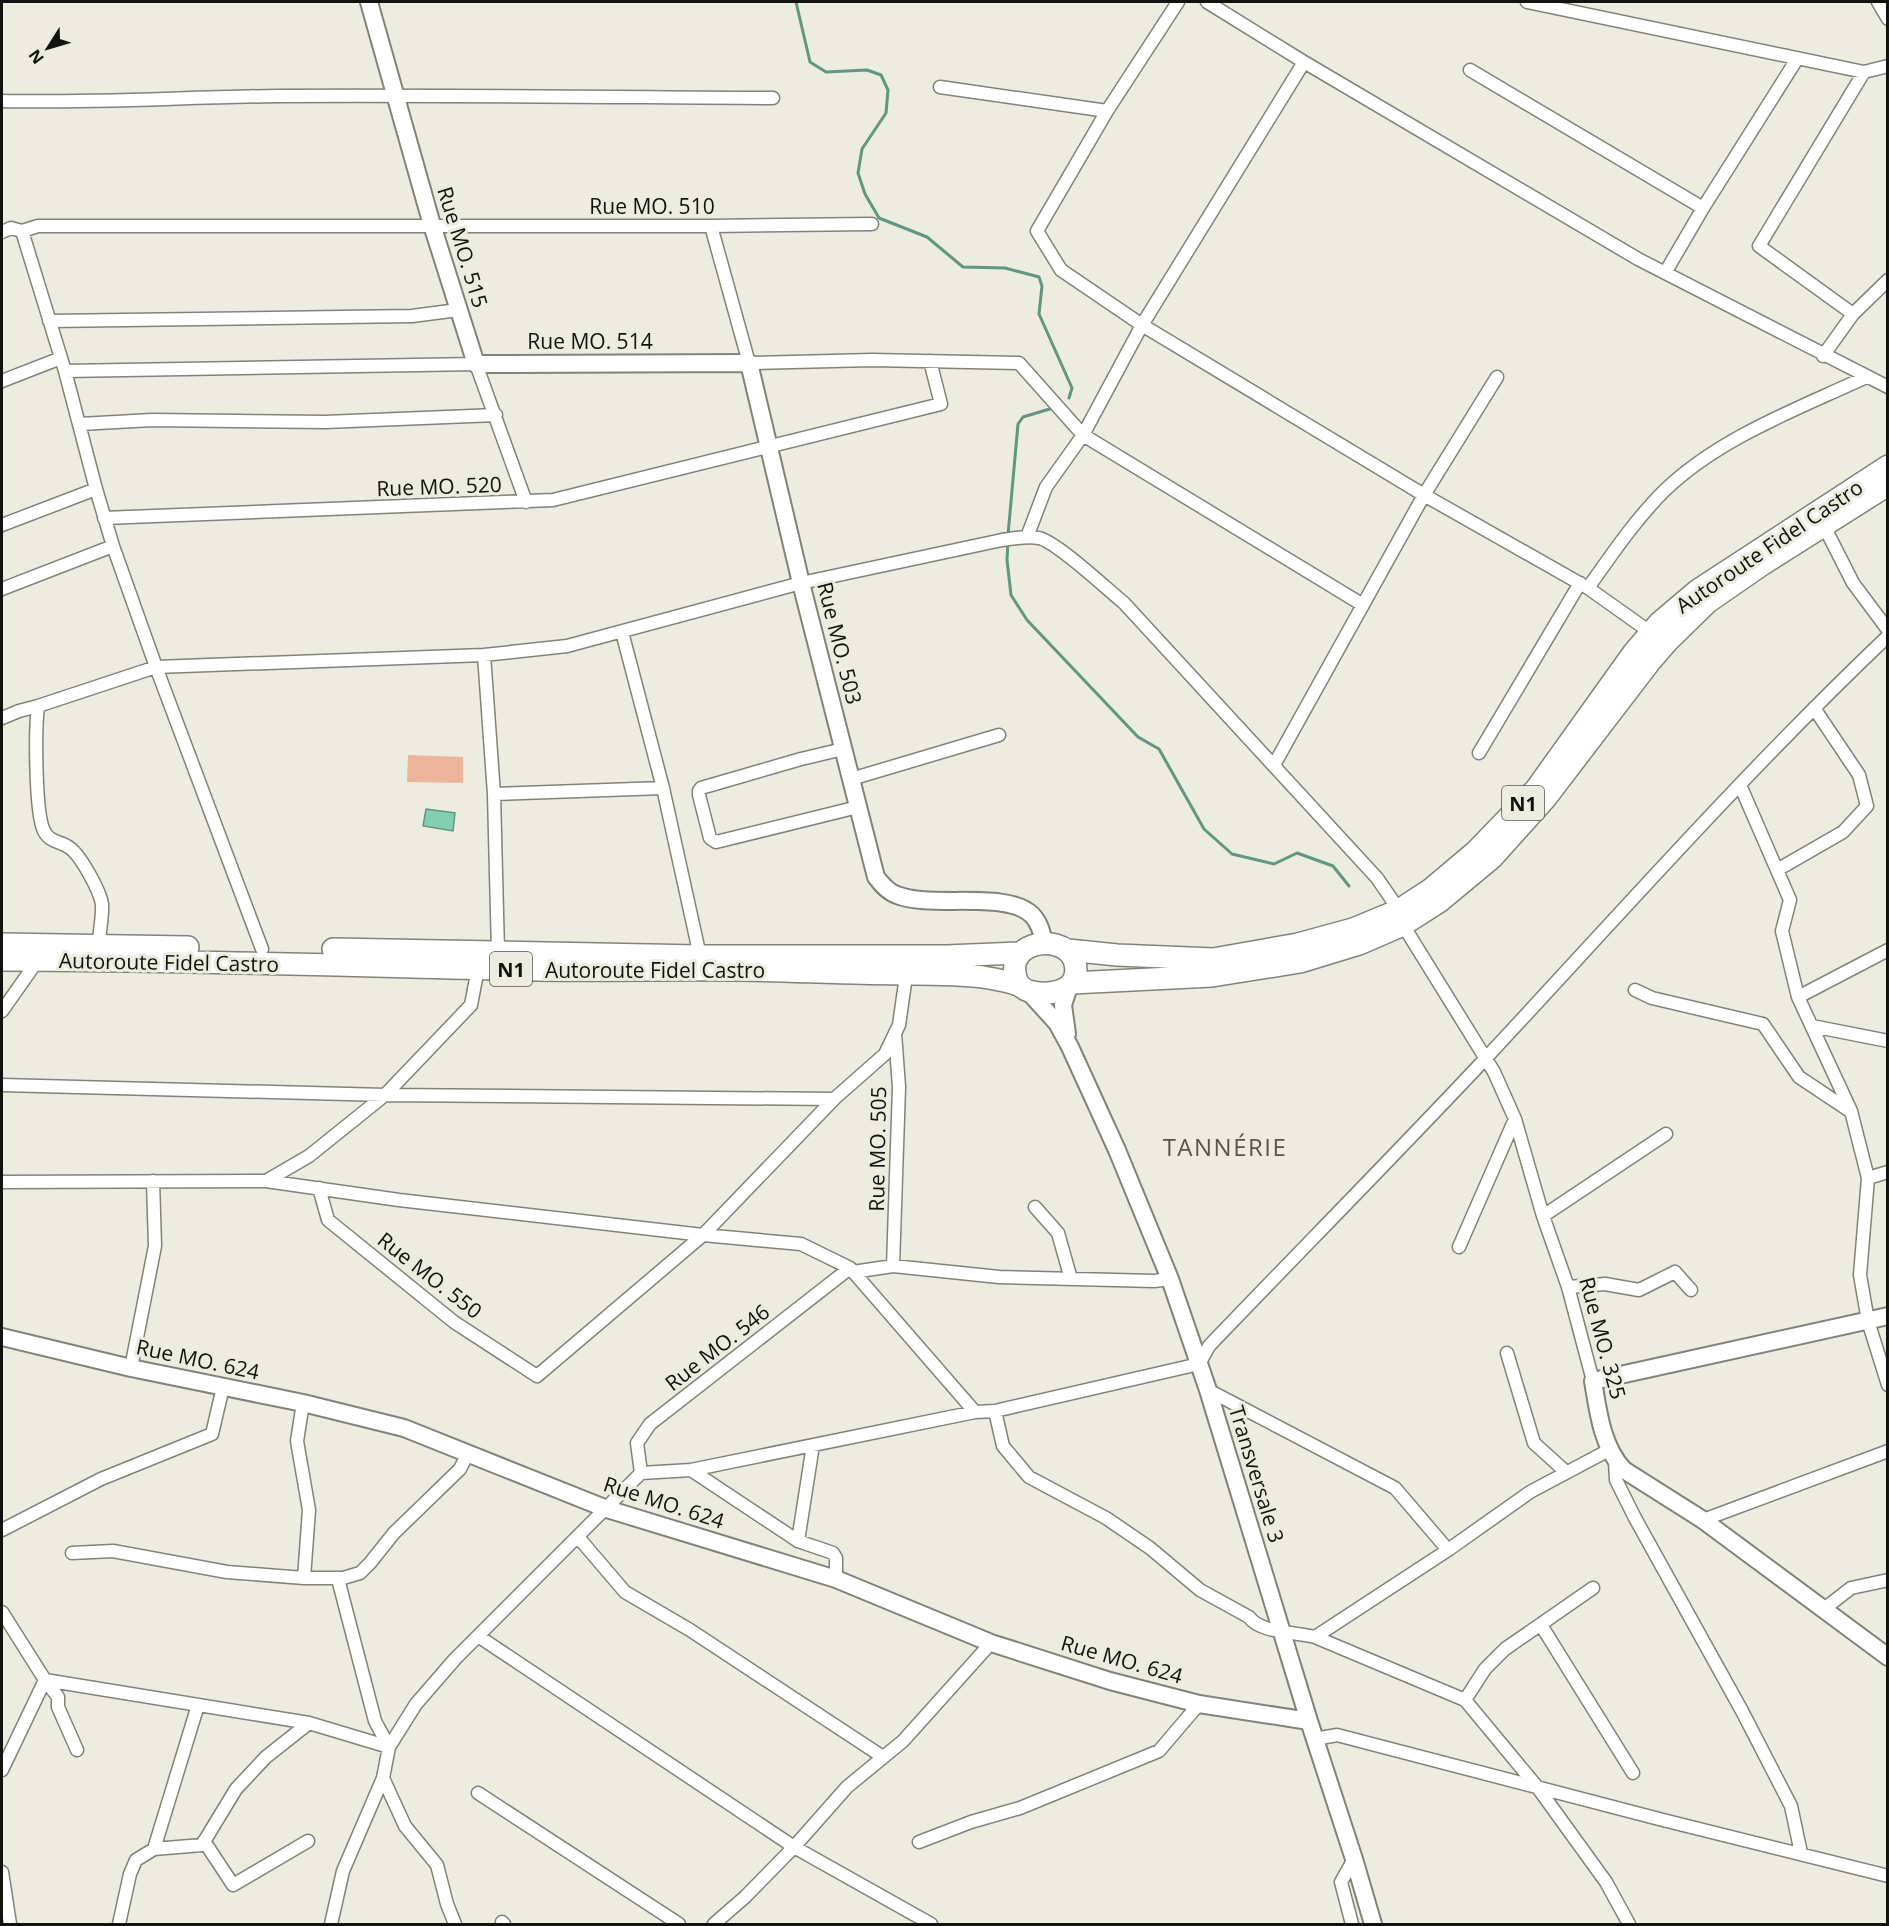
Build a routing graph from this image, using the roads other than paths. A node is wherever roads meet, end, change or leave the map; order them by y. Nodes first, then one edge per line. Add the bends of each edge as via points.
1 (369, 2) edge
2 (1178, 2) edge
3 (1207, 2) edge
4 (1527, 2) edge
5 (1878, 2) edge
6 (1887, 19) edge
7 (1797, 59) junction
8 (1304, 63) junction
9 (1887, 66) edge
10 (1470, 70) dead end
11 (1864, 72) junction
12 (940, 87) dead end
13 (394, 95) junction
14 (773, 98) dead end
15 (2, 101) edge
16 (1107, 111) junction
17 (1703, 208) junction
18 (872, 224) dead end
19 (432, 225) junction
20 (711, 226) junction
21 (22, 231) junction
22 (2, 232) edge
23 (1665, 273) junction
24 (1887, 280) edge
25 (458, 310) junction
26 (1853, 314) junction
27 (49, 321) junction
28 (1142, 325) junction
29 (1823, 356) junction
30 (61, 358) junction
31 (930, 362) junction
32 (749, 363) junction
33 (476, 364) junction
34 (65, 371) junction
35 (1497, 377) dead end
36 (1866, 377) junction
37 (2, 381) edge
38 (1887, 387) edge
39 (496, 415) junction
40 (80, 424) junction
41 (1083, 435) junction
42 (769, 447) junction
43 (1887, 466) edge
44 (1887, 485) edge
45 (96, 489) junction
46 (1424, 495) junction
47 (526, 502) junction
48 (104, 518) junction
49 (2, 525) edge
50 (1824, 526) junction
51 (1015, 538) junction
52 (113, 546) junction
53 (801, 583) junction
54 (1584, 585) junction
55 (2, 589) edge
56 (1363, 605) junction
57 (1887, 630) edge
58 (622, 632) junction
59 (1650, 632) junction
60 (1887, 636) edge
61 (484, 655) junction
62 (156, 667) junction
63 (38, 706) junction
64 (1814, 708) junction
65 (2, 718) edge
66 (999, 735) dead end
67 (843, 749) junction
68 (1479, 753) dead end
69 (1274, 765) junction
70 (851, 779) junction
71 (1740, 785) junction
72 (663, 788) junction
73 (494, 794) junction
74 (858, 807) junction
75 (1777, 870) junction
76 (1401, 917) junction
77 (2, 944) edge
78 (1045, 945) junction
79 (262, 949) junction
80 (1068, 950) junction
81 (1887, 950) edge
82 (498, 952) junction
83 (99, 953) junction
84 (1019, 953) junction
85 (700, 956) junction
86 (2, 960) edge
87 (39, 960) junction
88 (907, 965) junction
89 (478, 968) junction
90 (1070, 985) junction
91 (1023, 988) junction
92 (1635, 990) dead end
93 (1798, 997) junction
94 (2, 1011) edge
95 (1812, 1026) junction
96 (895, 1033) junction
97 (1887, 1041) edge
98 (1070, 1047) junction
99 (1485, 1058) junction
100 (2, 1085) edge
101 (385, 1095) junction
102 (834, 1099) junction
103 (1851, 1111) junction
104 (1515, 1119) junction
105 (1666, 1134) dead end
106 (309, 1156) junction
107 (1887, 1172) edge
108 (1868, 1178) junction
109 (153, 1181) junction
110 (266, 1181) junction
111 (2, 1182) edge
112 (303, 1185) junction
113 (319, 1188) junction
114 (1035, 1207) dead end
115 (1543, 1216) junction
116 (703, 1235) junction
117 (1459, 1246) dead end
118 (893, 1266) junction
119 (852, 1270) junction
120 (1170, 1279) junction
121 (1071, 1280) junction
122 (1568, 1287) junction
123 (1691, 1290) dead end
124 (1887, 1316) edge
125 (1868, 1321) junction
126 (2, 1337) edge
127 (1507, 1353) dead end
128 (1199, 1364) junction
129 (130, 1368) junction
130 (1593, 1381) junction
131 (1887, 1385) edge
132 (223, 1387) junction
133 (1208, 1390) junction
134 (303, 1403) junction
135 (995, 1411) junction
136 (975, 1412) junction
137 (813, 1445) junction
138 (1887, 1451) edge
139 (468, 1453) junction
140 (1612, 1456) junction
141 (691, 1470) junction
142 (1566, 1472) junction
143 (641, 1473) junction
144 (607, 1509) junction
145 (1702, 1520) junction
146 (2, 1530) edge
147 (578, 1537) junction
148 (798, 1541) junction
149 (1448, 1550) junction
150 (72, 1553) dead end
151 (304, 1578) junction
152 (338, 1579) junction
153 (836, 1579) junction
154 (1887, 1580) edge
155 (1593, 1588) dead end
156 (1824, 1609) junction
157 (2, 1615) edge
158 (1541, 1625) junction
159 (1281, 1632) junction
160 (478, 1636) junction
161 (1315, 1637) junction
162 (991, 1643) junction
163 (1887, 1657) edge
164 (45, 1680) junction
165 (1465, 1700) junction
166 (1199, 1704) junction
167 (198, 1706) junction
168 (1309, 1721) junction
169 (309, 1723) junction
170 (1315, 1739) junction
171 (2, 1741) edge
172 (16, 1741) junction
173 (389, 1747) junction
174 (77, 1750) dead end
175 (883, 1757) junction
176 (2, 1770) edge
177 (1633, 1773) dead end
178 (383, 1778) junction
179 (1538, 1788) junction
180 (478, 1793) dead end
181 (204, 1841) junction
182 (308, 1841) dead end
183 (919, 1842) dead end
184 (794, 1847) junction
185 (154, 1849) junction
186 (1801, 1853) junction
187 (1354, 1859) junction
188 (2, 1872) edge
189 (1887, 1876) edge
190 (10, 1924) edge
191 (119, 1924) edge
192 (331, 1924) edge
193 (455, 1924) edge
194 (679, 1924) edge
195 (714, 1924) edge
196 (931, 1924) edge
197 (1352, 1924) edge
198 (1373, 1924) edge
199 (1629, 1924) edge

1 - 13 street, Rue MO. 515
2 - 16 street
3 - 8 street
4 - 7 street
5 - 6 street
7 - 11 street
7 - 17 street
8 - 23 street
8 - 28 street
9 - 11 street
10 - 17 street
11 - 26 street via 1759,246
12 - 16 street
13 - 14 street
13 - 15 street
13 - 19 street, Rue MO. 515
16 - 28 street via 1037,231 1061,270
17 - 23 street
18 - 20 street, Rue MO. 510
19 - 20 street, Rue MO. 510
19 - 21 street, Rue MO. 510 via 39,226
19 - 25 street, Rue MO. 515
20 - 32 street, Rue MO. 503
21 - 22 street, Rue MO. 510 via 11,228
21 - 27 street
23 - 29 street
24 - 26 street
25 - 27 street via 412,316
25 - 33 street, Rue MO. 515
26 - 29 street
27 - 30 street
28 - 41 street
28 - 46 street
29 - 36 street
30 - 34 street
30 - 37 street
31 - 32 street, Rue MO. 514
31 - 41 street, Rue MO. 514 via 1019,363
31 - 42 street, Rue MO. 520 via 941,404
32 - 33 street, Rue MO. 514
32 - 42 street, Rue MO. 503
33 - 34 street, Rue MO. 514
33 - 39 street, Rue MO. 515
34 - 40 street
35 - 46 street
36 - 38 street
36 - 54 street via 1757,428 1705,458 1665,491
39 - 40 street via 325,422 152,420
39 - 47 street, Rue MO. 515
40 - 45 street
41 - 51 street
41 - 56 street, Rue MO. 514
42 - 47 street, Rue MO. 520 via 553,500
42 - 53 street, Rue MO. 503
43 - 59 highway, Autoroute Fidel Castro / N1 via 1698,590
44 - 50 highway, Autoroute Fidel Castro / N1
45 - 48 street
45 - 49 street
46 - 54 street
46 - 56 street
47 - 48 street, Rue MO. 520
48 - 52 street
50 - 57 street via 1853,583
50 - 76 highway, Autoroute Fidel Castro / N1 via 1708,602 1649,663 1545,799 1492,858 1439,902
51 - 53 street
51 - 69 street, Rue MO. 325 via 1042,539 1124,603
52 - 55 street
52 - 62 street
53 - 58 street
53 - 67 street, Rue MO. 503
54 - 59 street
54 - 68 street
56 - 69 street
58 - 61 street via 567,646
58 - 72 street
59 - 76 highway, Autoroute Fidel Castro / N1 via 1536,789 1475,852
60 - 64 street
61 - 62 street
61 - 73 street
62 - 63 street
62 - 79 street
63 - 65 street
63 - 83 street via 38,787 44,831 56,843 72,850 97,889 102,904
64 - 71 street
64 - 75 street via 1859,775 1867,806 1843,832
66 - 70 street
67 - 70 street, Rue MO. 503
67 - 74 street via 701,788 699,795 710,838 716,842
69 - 76 street, Rue MO. 325 via 1377,878
70 - 74 street, Rue MO. 503
71 - 75 street
71 - 99 street
72 - 73 street
72 - 85 street
73 - 82 street
74 - 78 street, Rue MO. 503 via 876,877 885,888 915,899 1023,908 1042,930
75 - 93 street via 1790,900 1782,931
76 - 80 highway, Autoroute Fidel Castro / N1 via 1298,944 1213,958
76 - 90 highway, Autoroute Fidel Castro / N1 via 1359,944 1300,962 1212,976
76 - 99 street, Rue MO. 325
77 - 83 highway, Autoroute Fidel Castro / N1
78 - 80 highway
78 - 84 highway via 1034,945
79 - 82 highway, Autoroute Fidel Castro / N1
79 - 83 highway, Autoroute Fidel Castro / N1
80 - 90 highway via 1077,969
81 - 93 street
82 - 85 highway, Autoroute Fidel Castro / N1
83 - 87 highway, Autoroute Fidel Castro / N1
83 - 89 highway, Autoroute Fidel Castro / N1
84 - 88 highway, Autoroute Fidel Castro / N1
84 - 91 highway via 1014,976
85 - 88 highway, Autoroute Fidel Castro / N1
86 - 87 highway, Autoroute Fidel Castro / N1
87 - 94 street
88 - 89 highway, Autoroute Fidel Castro / N1 via 741,970
88 - 91 highway, Autoroute Fidel Castro / N1
88 - 96 street
89 - 101 street via 471,1005
90 - 91 highway via 1055,992
90 - 98 street, Transversale 3 via 1063,1005
91 - 98 street, Transversale 3 via 1057,1023
92 - 103 street via 1652,998 1763,1024 1799,1077
93 - 95 street
95 - 97 street
95 - 103 street
96 - 102 street via 885,1054
96 - 118 street, Rue MO. 505 via 899,1087
98 - 120 street, Transversale 3
99 - 104 street, Rue MO. 325
99 - 128 street via 1209,1346
100 - 101 street
101 - 102 street
101 - 106 street
102 - 116 street
103 - 108 street
104 - 115 street, Rue MO. 325
104 - 117 street
105 - 115 street
106 - 110 street
106 - 112 street via 300,1172
107 - 108 street
108 - 125 street via 1860,1275
109 - 110 street
109 - 111 street
109 - 129 street via 155,1246
110 - 112 street
112 - 113 street
113 - 116 street
113 - 116 street, Rue MO. 550 via 328,1220 454,1322 537,1376
114 - 121 street via 1058,1233
115 - 122 street, Rue MO. 325
116 - 119 street via 801,1244
118 - 119 street
118 - 121 street
119 - 136 street
119 - 143 street, Rue MO. 546 via 650,1424 637,1443
120 - 121 street
120 - 128 street, Transversale 3
122 - 123 street via 1605,1284 1639,1290 1675,1272
122 - 130 street, Rue MO. 325
124 - 125 street
125 - 130 street
125 - 131 street
126 - 129 street, Rue MO. 624
127 - 142 street via 1534,1443
128 - 133 street, Transversale 3
128 - 135 street
129 - 132 street, Rue MO. 624
130 - 140 street, Rue MO. 325
132 - 134 street, Rue MO. 624
132 - 146 street via 212,1434 101,1479
133 - 149 street via 1395,1488
133 - 159 street, Transversale 3
134 - 139 street, Rue MO. 624 via 404,1428
134 - 151 street via 297,1441 309,1510
135 - 136 street
135 - 159 street via 1003,1446 1029,1477 1106,1518 1200,1590 1249,1617 1254,1624
136 - 137 street
137 - 141 street
137 - 148 street
138 - 145 street
139 - 144 street, Rue MO. 624
139 - 152 street via 460,1469 393,1533 370,1563 360,1572
140 - 142 street
140 - 145 street via 1624,1470
140 - 186 street via 1616,1480 1630,1509 1791,1806
141 - 143 street
141 - 148 street
142 - 149 street via 1530,1492
143 - 144 street
144 - 147 street
144 - 153 street, Rue MO. 624
145 - 156 street
147 - 160 street
147 - 175 street via 625,1592 690,1630
148 - 153 street via 833,1553
149 - 161 street
150 - 151 street via 113,1551 228,1572
151 - 152 street
152 - 173 street via 375,1721
153 - 162 street, Rue MO. 624
154 - 156 street via 1851,1588
155 - 158 street
156 - 163 street
157 - 164 street
158 - 165 street via 1505,1649 1485,1669
158 - 177 street
159 - 161 street
159 - 168 street, Transversale 3
160 - 173 street via 416,1704
160 - 184 street
161 - 165 street
162 - 166 street, Rue MO. 624
162 - 175 street via 903,1741
164 - 167 street
164 - 172 street
164 - 174 street via 58,1697 58,1707
165 - 179 street
166 - 168 street, Rue MO. 624
166 - 183 street via 1159,1751 1020,1808
167 - 169 street
167 - 185 street
168 - 170 street, Transversale 3
169 - 173 street
169 - 181 street via 266,1757 236,1789
170 - 179 street via 1337,1735
170 - 187 street, Transversale 3
171 - 172 street
172 - 176 street
173 - 178 street
175 - 184 street via 847,1787
178 - 192 street via 343,1871
178 - 193 street via 405,1826 437,1865
179 - 186 street
179 - 199 street via 1606,1882
180 - 194 street
181 - 182 street via 233,1885
181 - 185 street via 202,1845
184 - 195 street
184 - 196 street
185 - 191 street via 136,1860
186 - 189 street
187 - 197 street via 1341,1882
187 - 198 street, Transversale 3
188 - 190 street

